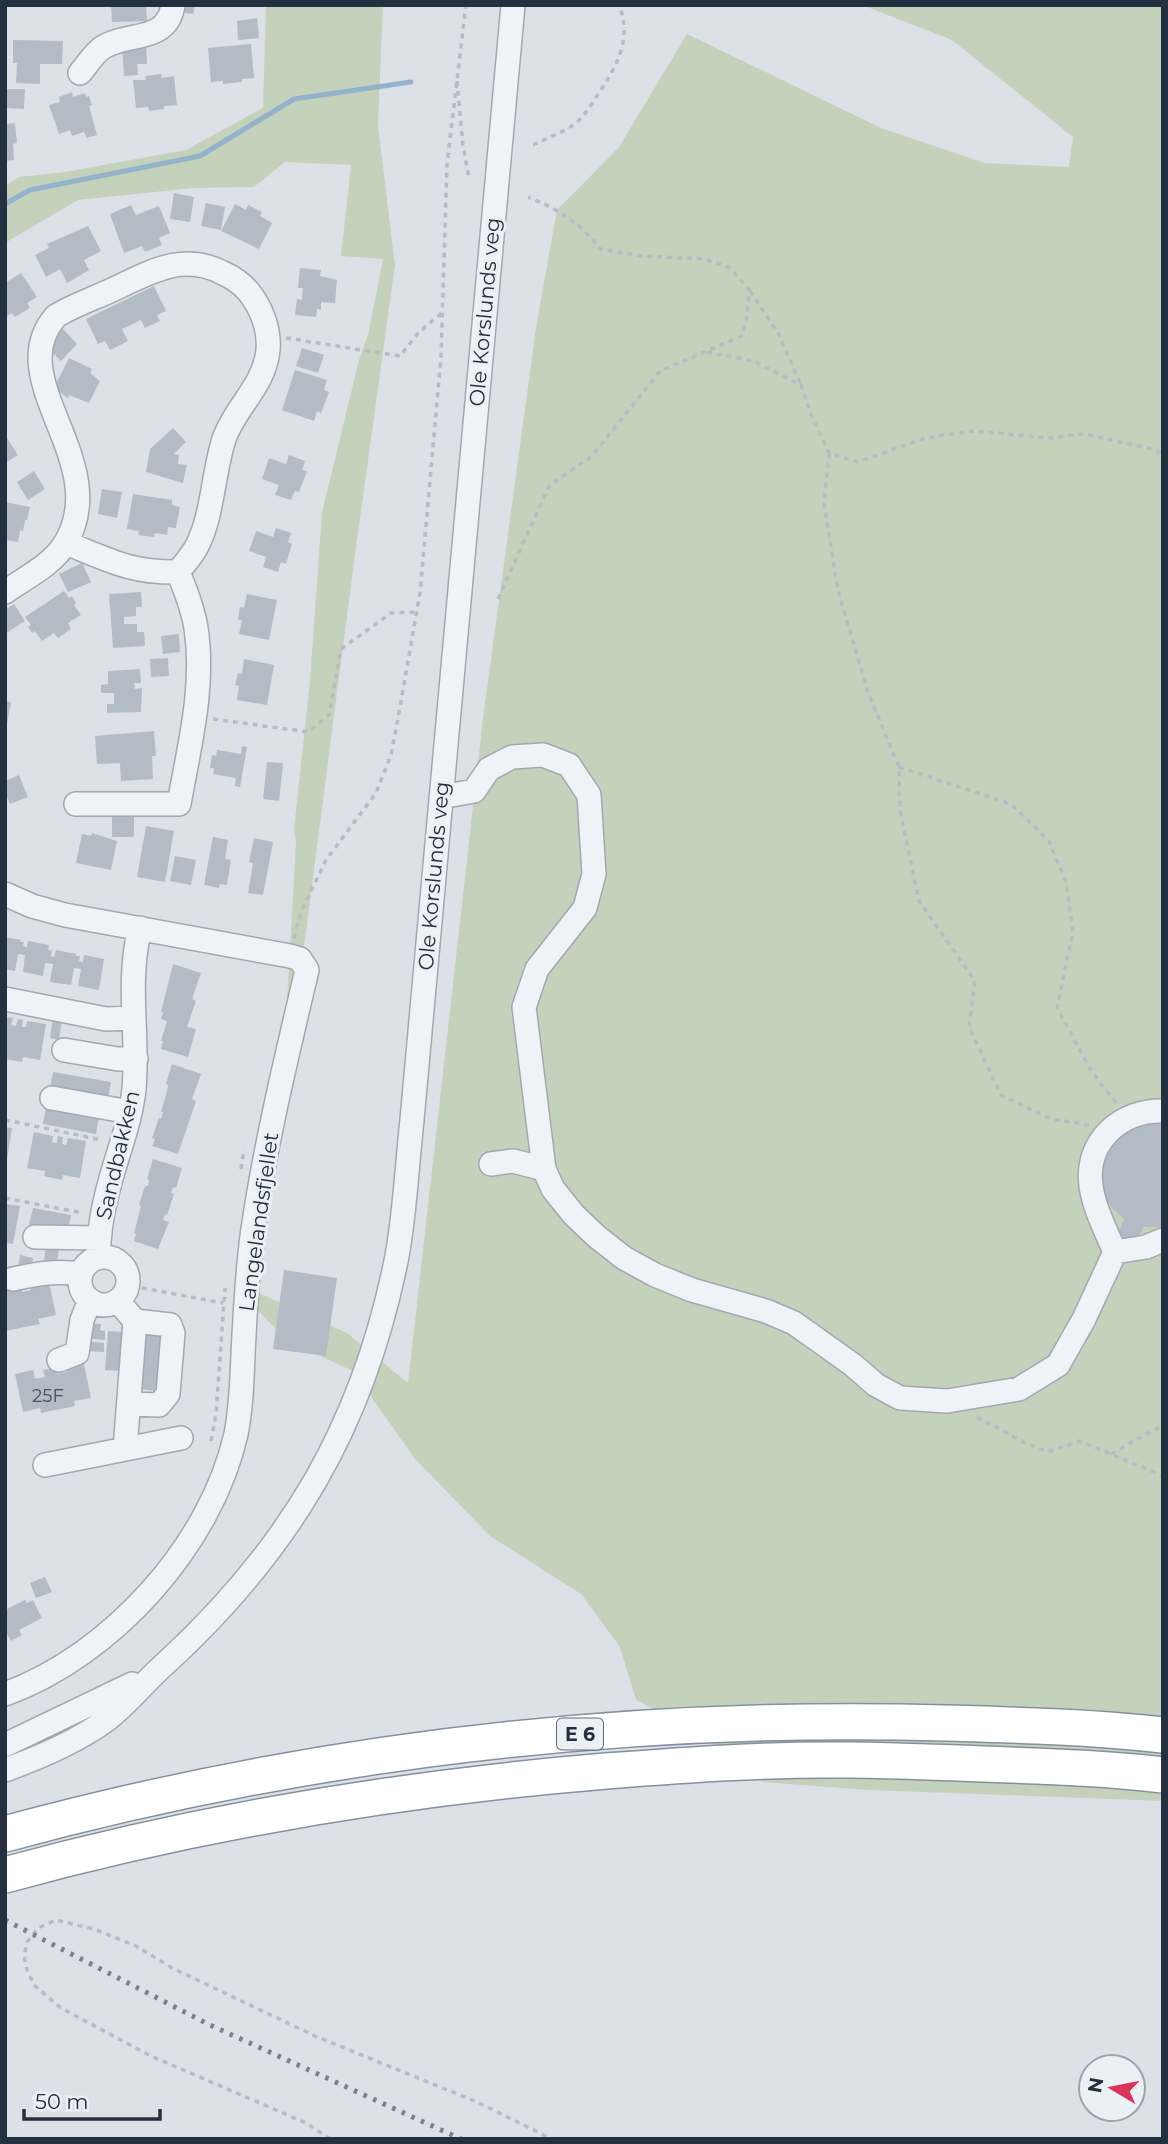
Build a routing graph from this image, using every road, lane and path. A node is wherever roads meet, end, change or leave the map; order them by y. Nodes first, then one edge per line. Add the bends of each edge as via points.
1 (173, 5) edge
2 (466, 5) edge
3 (513, 5) edge
4 (619, 5) edge
5 (80, 73) dead end
6 (457, 79) junction
7 (533, 145) dead end
8 (470, 178) dead end
9 (528, 197) dead end
10 (749, 289) junction
11 (443, 312) junction
12 (268, 335) junction
13 (705, 351) junction
14 (801, 385) junction
15 (829, 453) junction
16 (1163, 454) edge
17 (66, 543) junction
18 (178, 572) junction
19 (5, 592) edge
20 (498, 599) dead end
21 (418, 612) junction
22 (194, 716) junction
23 (899, 767) junction
24 (441, 797) junction
25 (76, 804) dead end
26 (5, 894) edge
27 (140, 928) junction
28 (290, 956) junction
29 (5, 999) edge
30 (132, 1018) junction
31 (64, 1049) dead end
32 (136, 1059) junction
33 (52, 1098) dead end
34 (1163, 1111) edge
35 (130, 1112) junction
36 (5, 1120) edge
37 (1118, 1123) junction
38 (122, 1145) junction
39 (245, 1146) dead end
40 (491, 1164) dead end
41 (544, 1169) junction
42 (240, 1172) dead end
43 (5, 1198) edge
44 (35, 1237) dead end
45 (100, 1237) junction
46 (1163, 1240) edge
47 (1115, 1252) junction
48 (81, 1274) junction
49 (226, 1278) dead end
50 (13, 1279) dead end
51 (124, 1293) junction
52 (90, 1300) junction
53 (223, 1303) junction
54 (135, 1321) junction
55 (60, 1360) dead end
56 (947, 1401) junction
57 (130, 1404) junction
58 (1163, 1425) edge
59 (181, 1438) dead end
60 (125, 1448) junction
61 (209, 1452) dead end
62 (1111, 1454) junction
63 (45, 1465) dead end
64 (1163, 1475) edge
65 (154, 1673) junction
66 (5, 1694) edge
67 (1163, 1735) edge
68 (5, 1745) edge
69 (5, 1770) edge
70 (1163, 1775) edge
71 (5, 1834) edge
72 (8, 1875) edge
73 (330, 2139) edge
74 (552, 2139) edge

1 - 5 street via 165,25 156,32 101,48
2 - 6 path
3 - 24 street, Ole Korslunds veg
4 - 7 path via 625,38 611,75 577,122
6 - 8 path
6 - 11 path via 447,164
9 - 10 path via 558,209 587,231 600,249 706,259 730,268
10 - 13 path via 742,336
10 - 14 path via 779,335
11 - 12 path via 400,356
11 - 21 path
12 - 17 street via 263,316 244,287 197,263 154,271 42,326 23,354 20,369 31,407 70,478 73,522
12 - 18 street via 262,373 227,431 197,547
13 - 14 path via 753,361
13 - 20 path via 660,371 592,456 550,486
14 - 15 path
15 - 16 path via 858,462 925,438 973,431 1050,438 1083,434
15 - 23 path via 824,503 838,591 869,695
17 - 18 street via 131,569
17 - 19 street via 47,564
18 - 22 street via 196,629
21 - 22 path via 391,613 341,649 329,715 308,732
21 - 28 path via 386,773 315,880
22 - 25 street via 179,804
23 - 37 path via 1011,804 1049,841 1066,882 1073,932 1057,1008
23 - 37 path via 900,811 919,901 975,981 969,1027 1001,1095 1051,1119
24 - 41 street via 474,791 489,769 512,757 543,755 569,765 589,795 594,874 585,908 537,968 524,1007
24 - 65 street, Ole Korslunds veg via 404,1197 397,1254 374,1348 342,1431 278,1541 226,1604
26 - 27 street via 54,912
27 - 28 street
27 - 30 street, Sandbakken via 132,975
28 - 66 street, Langelandsfjellet via 300,959 307,970 253,1231 241,1401 222,1477 197,1531 141,1601 87,1649
29 - 30 street via 106,1019
30 - 32 street, Sandbakken
31 - 32 street
32 - 35 street, Sandbakken
33 - 35 street
34 - 37 street via 1147,1110
35 - 38 street, Sandbakken
36 - 38 path
37 - 47 street via 1100,1142 1091,1185
38 - 45 street, Sandbakken
39 - 42 path
40 - 41 street via 513,1161
41 - 56 street via 574,1215 624,1258 692,1290 794,1323 900,1398
43 - 45 path
44 - 45 street
45 - 48 street
45 - 51 street via 126,1269
46 - 47 street
47 - 56 street via 1058,1365 1019,1389
48 - 50 street via 53,1272
48 - 52 street via 81,1289
49 - 53 path
51 - 52 street via 104,1305
51 - 53 path
51 - 54 street
52 - 55 street via 77,1353
53 - 61 path
54 - 57 street
54 - 57 street via 170,1325 173,1333 168,1394 159,1405
56 - 62 path via 1048,1452 1080,1441
57 - 60 street
58 - 62 path
59 - 60 street
60 - 63 street
62 - 64 path
65 - 68 street, Ole Korslunds veg
65 - 69 street, Ole Korslunds veg via 105,1721
67 - 71 highway, E 6 via 852,1721 688,1725 513,1739 315,1766 104,1808
70 - 72 highway, E 6 via 845,1760 693,1764 516,1779 219,1822
73 - 74 path via 306,2123 151,2056 61,2008 34,1985 24,1956 27,1941 38,1928 56,1920 94,1929 315,2036 477,2102

